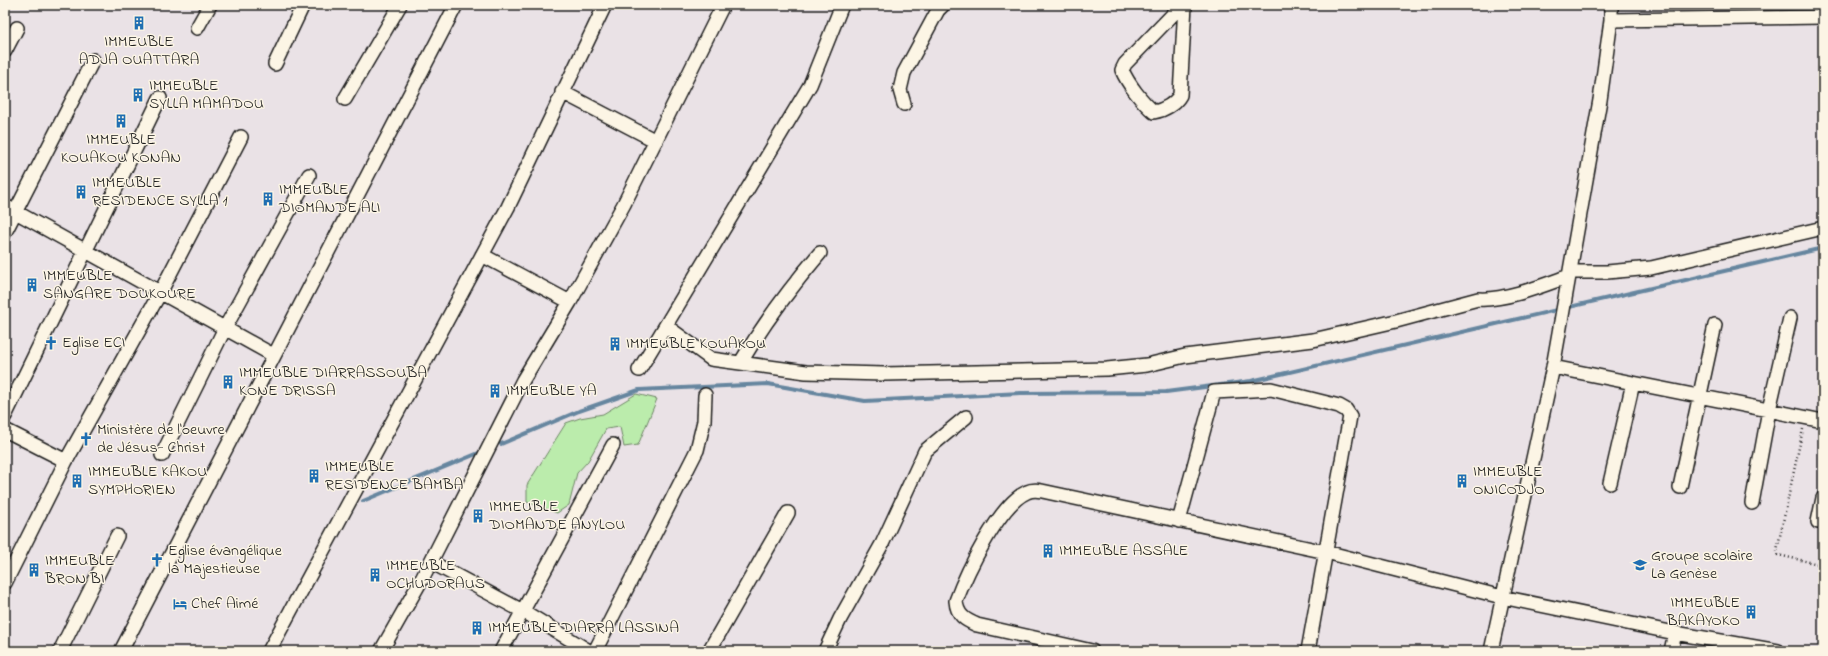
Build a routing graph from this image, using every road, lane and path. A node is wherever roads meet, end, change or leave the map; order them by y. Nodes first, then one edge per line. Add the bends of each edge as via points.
1 (210, 5) edge
2 (302, 5) edge
3 (400, 5) edge
4 (456, 5) edge
5 (605, 5) edge
6 (723, 5) edge
7 (842, 5) edge
8 (1184, 5) edge
9 (1611, 5) edge
10 (936, 7) edge
11 (1823, 17) edge
12 (1611, 20) junction
13 (17, 28) dead end
14 (197, 28) dead end
15 (5, 52) edge
16 (93, 60) dead end
17 (275, 64) dead end
18 (562, 92) junction
19 (160, 98) dead end
20 (345, 99) dead end
21 (904, 104) dead end
22 (241, 137) dead end
23 (656, 141) junction
24 (309, 175) dead end
25 (10, 209) edge
26 (1823, 228) edge
27 (5, 232) edge
28 (86, 251) junction
29 (820, 253) dead end
30 (482, 255) junction
31 (1569, 276) junction
32 (161, 291) junction
33 (570, 302) junction
34 (1790, 318) dead end
35 (1714, 325) dead end
36 (666, 326) junction
37 (225, 328) junction
38 (273, 355) junction
39 (741, 362) junction
40 (1554, 367) junction
41 (639, 370) dead end
42 (1633, 383) junction
43 (705, 395) dead end
44 (1699, 396) junction
45 (1769, 410) junction
46 (5, 416) edge
47 (966, 417) dead end
48 (1805, 417) junction
49 (1823, 421) edge
50 (5, 430) edge
51 (613, 445) dead end
52 (162, 455) dead end
53 (66, 461) junction
54 (1610, 483) dead end
55 (1680, 487) dead end
56 (1823, 498) edge
57 (1752, 503) dead end
58 (788, 513) dead end
59 (1179, 521) junction
60 (1818, 522) dead end
61 (117, 536) dead end
62 (1326, 552) junction
63 (431, 562) junction
64 (1823, 565) edge
65 (5, 583) edge
66 (1502, 597) junction
67 (522, 612) junction
68 (1675, 633) junction
69 (60, 651) edge
70 (120, 651) edge
71 (269, 651) edge
72 (381, 651) edge
73 (501, 651) edge
74 (589, 651) edge
75 (595, 651) edge
76 (709, 651) edge
77 (826, 651) edge
78 (1092, 651) edge
79 (1308, 651) edge
80 (1491, 651) edge
81 (1671, 651) edge
82 (1778, 651) edge

1 - 14 street
2 - 17 street
3 - 20 street
4 - 38 street
5 - 18 street
6 - 23 street
7 - 36 street via 810,85
8 - 8 street via 1122,70 1154,112 1176,101 1180,95
9 - 12 street
10 - 21 street via 904,73 900,90
11 - 12 street
12 - 31 street via 1600,100
13 - 15 street
16 - 25 street
18 - 23 street
18 - 30 street via 508,208
19 - 28 street
22 - 32 street
23 - 33 street
24 - 37 street
25 - 27 street
25 - 28 street
26 - 31 street via 1651,268
28 - 32 street
28 - 46 street
29 - 39 street via 790,288
30 - 33 street
30 - 71 street
31 - 39 street via 1504,296 1487,300 1478,299 1313,340 1185,356 1147,365 1114,369 884,374 806,372
31 - 40 street
32 - 37 street
32 - 53 street
33 - 63 street via 523,380
34 - 45 street
35 - 44 street
36 - 39 street via 711,359
36 - 41 street
37 - 38 street
37 - 52 street
38 - 70 street
40 - 42 street
40 - 66 street
42 - 44 street
42 - 54 street
43 - 75 street via 704,421 697,450
44 - 45 street
44 - 55 street
45 - 48 street
45 - 57 street
47 - 77 street via 925,451 882,544 840,619
48 - 49 street
48 - 64 path via 1777,550 1778,555
50 - 53 street
51 - 67 street
53 - 65 street
56 - 60 street
58 - 76 street
59 - 62 street
59 - 62 street via 1212,394 1216,391 1271,389 1339,406 1350,416
59 - 78 street via 1035,490 1026,492 1012,503 980,547 956,601 961,616 977,625
61 - 69 street
62 - 66 street
62 - 79 street
63 - 67 street
63 - 72 street
66 - 68 street
66 - 80 street
67 - 73 street
67 - 74 street
68 - 81 street
68 - 82 street

